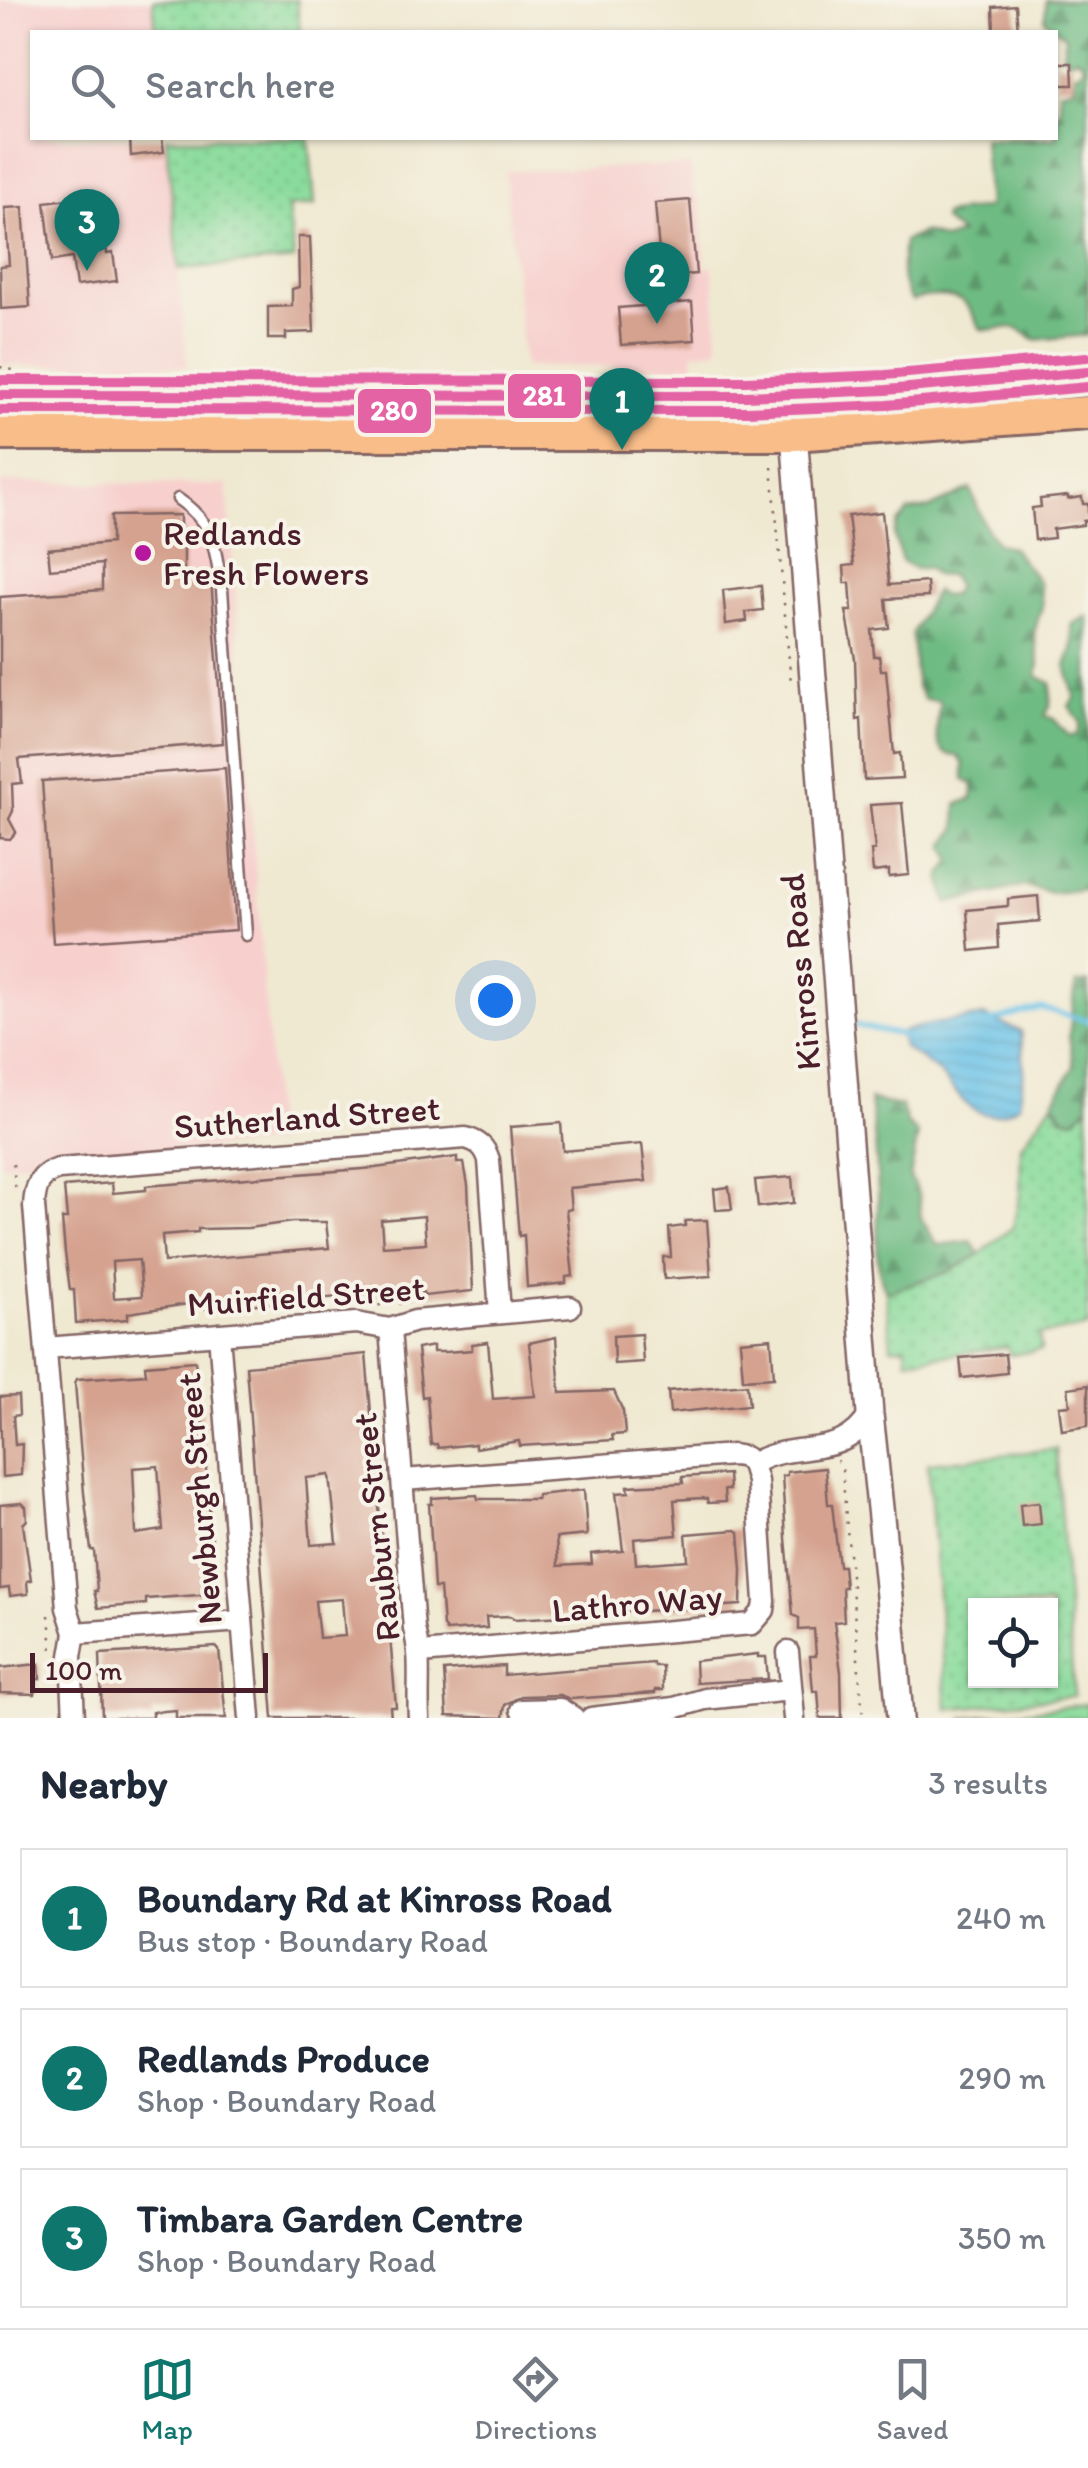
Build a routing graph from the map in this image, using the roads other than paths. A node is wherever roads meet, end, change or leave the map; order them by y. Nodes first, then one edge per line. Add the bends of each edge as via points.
1 (1088, 372) edge
2 (790, 394) junction
3 (0, 395) edge
4 (1088, 413) edge
5 (0, 434) edge
6 (793, 434) junction
7 (178, 498) dead end
8 (246, 935) dead end
9 (570, 1307) dead end
10 (500, 1313) junction
11 (390, 1329) junction
12 (219, 1334) junction
13 (46, 1348) junction
14 (870, 1414) junction
15 (833, 1452) junction
16 (752, 1464) junction
17 (877, 1478) junction
18 (403, 1480) junction
19 (882, 1544) junction
20 (242, 1621) junction
21 (74, 1633) junction
22 (788, 1652) dead end
23 (421, 1653) junction
24 (791, 1690) junction
25 (521, 1710) dead end
26 (679, 1713) edge
27 (74, 1718) edge
28 (250, 1718) edge
29 (420, 1718) edge
30 (574, 1718) edge
31 (591, 1718) edge
32 (794, 1718) edge
33 (884, 1718) edge
34 (900, 1718) edge

1 - 2 highway
2 - 3 highway
2 - 6 street, Kinross Road
4 - 6 highway
5 - 6 highway
6 - 14 street, Kinross Road
7 - 8 lane via 199,513 213,540 222,589
9 - 10 street, Muirfield Street
10 - 11 street, Muirfield Street
10 - 13 street, Sutherland Street via 488,1160 486,1150 466,1138 60,1169 49,1171 35,1190
11 - 12 street, Muirfield Street via 356,1323
11 - 18 street, Rauburn Street
12 - 13 street, Muirfield Street
12 - 20 street, Newburgh Street
13 - 21 street
14 - 15 street
14 - 17 street, Kinross Road
15 - 16 street via 776,1452
15 - 17 street via 857,1454
16 - 18 street via 733,1455
16 - 23 street, Lathro Way via 765,1601 752,1624
17 - 19 street, Kinross Road
18 - 23 street, Rauburn Street
19 - 33 street, Kinross Road
19 - 34 street, Kinross Road
20 - 21 street
20 - 28 street, Newburgh Street
21 - 27 street
22 - 24 street
23 - 29 street, Rauburn Street
24 - 26 street via 704,1699
24 - 32 street
25 - 30 street via 560,1709
26 - 31 street

